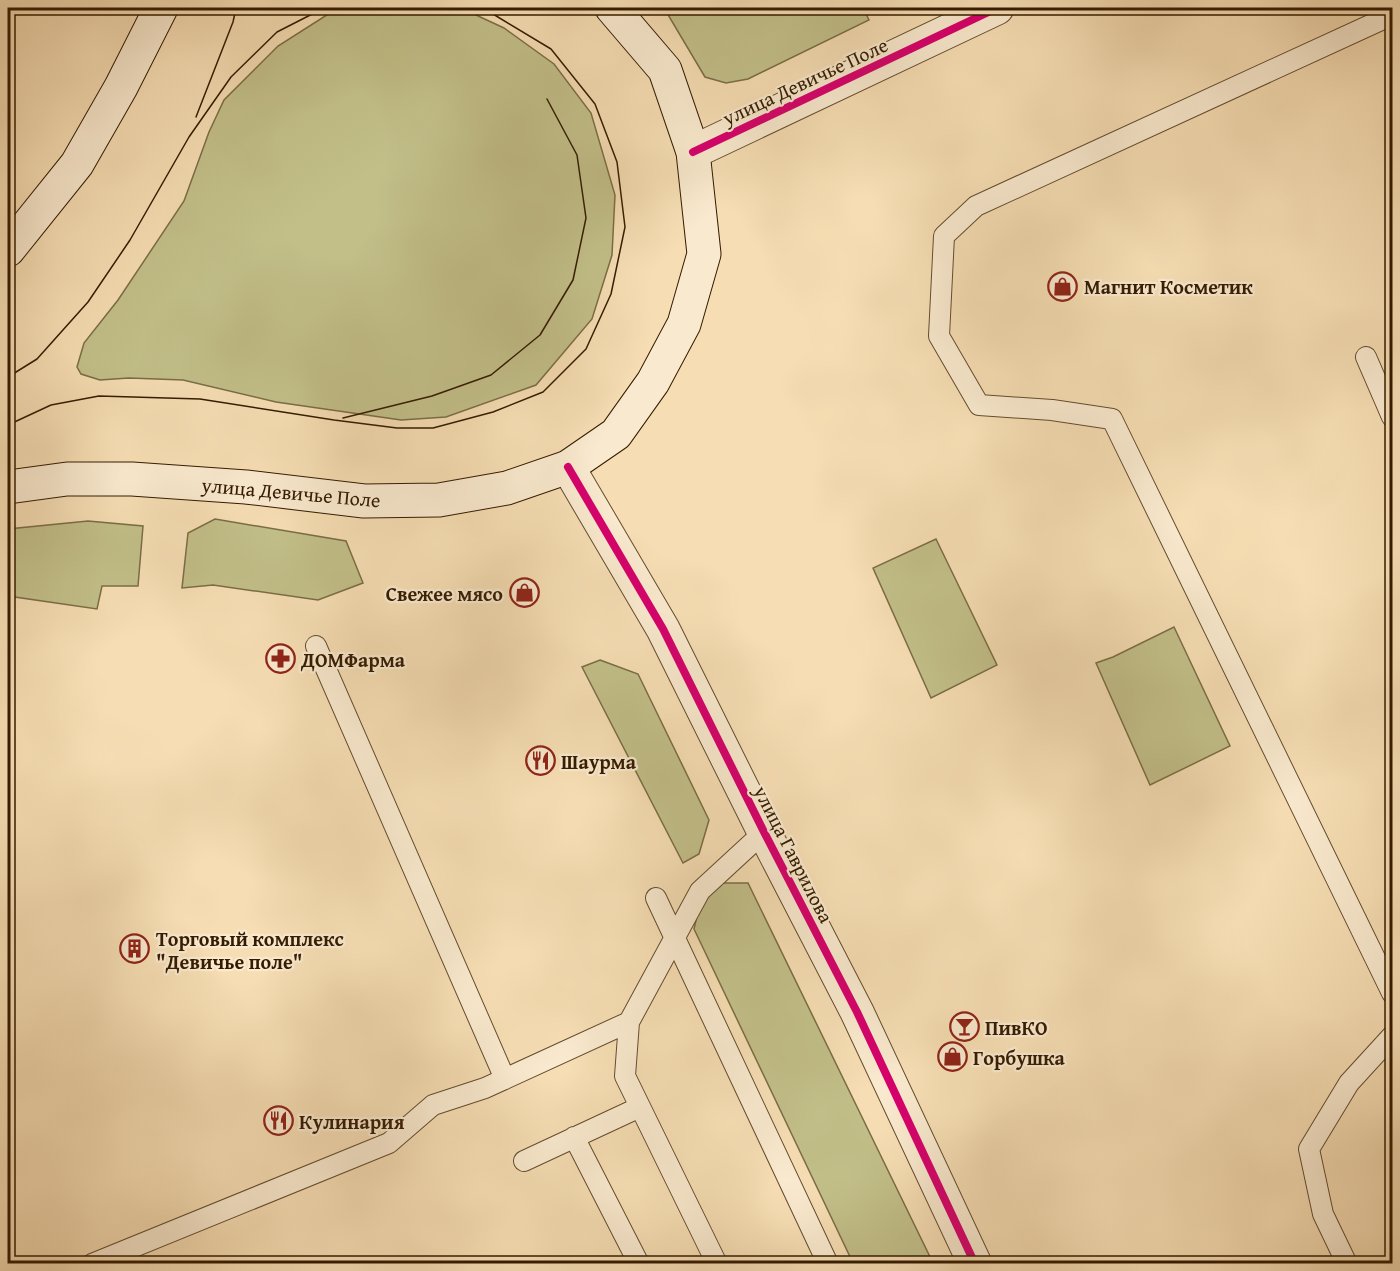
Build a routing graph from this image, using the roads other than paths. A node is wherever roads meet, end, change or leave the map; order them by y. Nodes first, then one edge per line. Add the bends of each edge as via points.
1 (161, 8) edge
2 (612, 8) edge
3 (996, 8) edge
4 (1392, 15) edge
5 (693, 152) junction
6 (8, 250) edge
7 (1366, 357) dead end
8 (1392, 417) edge
9 (568, 467) junction
10 (8, 488) edge
11 (316, 646) dead end
12 (764, 832) junction
13 (656, 898) dead end
14 (675, 938) junction
15 (1392, 993) edge
16 (628, 1022) junction
17 (1392, 1036) edge
18 (505, 1079) junction
19 (640, 1107) junction
20 (574, 1137) junction
21 (524, 1161) dead end
22 (92, 1263) edge
23 (639, 1263) edge
24 (717, 1263) edge
25 (828, 1263) edge
26 (975, 1263) edge
27 (1347, 1263) edge

1 - 6 main road via 77,164
2 - 5 main road, улица Девичье Поле via 665,70
3 - 5 main road, улица Девичье Поле
4 - 15 lane via 976,206 944,236 939,336 979,405 1112,419
5 - 9 main road, улица Девичье Поле via 704,254 684,324 653,382 616,434
7 - 8 lane
9 - 10 main road, улица Девичье Поле via 507,488 439,500 364,501 132,478 67,479
9 - 12 main road, улица Гаврилова via 663,629
11 - 18 lane
12 - 14 lane via 700,891
12 - 26 main road, улица Гаврилова via 857,1012
13 - 14 lane
14 - 16 lane
14 - 25 lane
16 - 18 lane
16 - 19 lane via 625,1076
17 - 27 lane via 1349,1083 1309,1149 1323,1214
18 - 22 lane via 433,1105 389,1143
19 - 20 lane
19 - 24 lane
20 - 21 lane
20 - 23 lane

